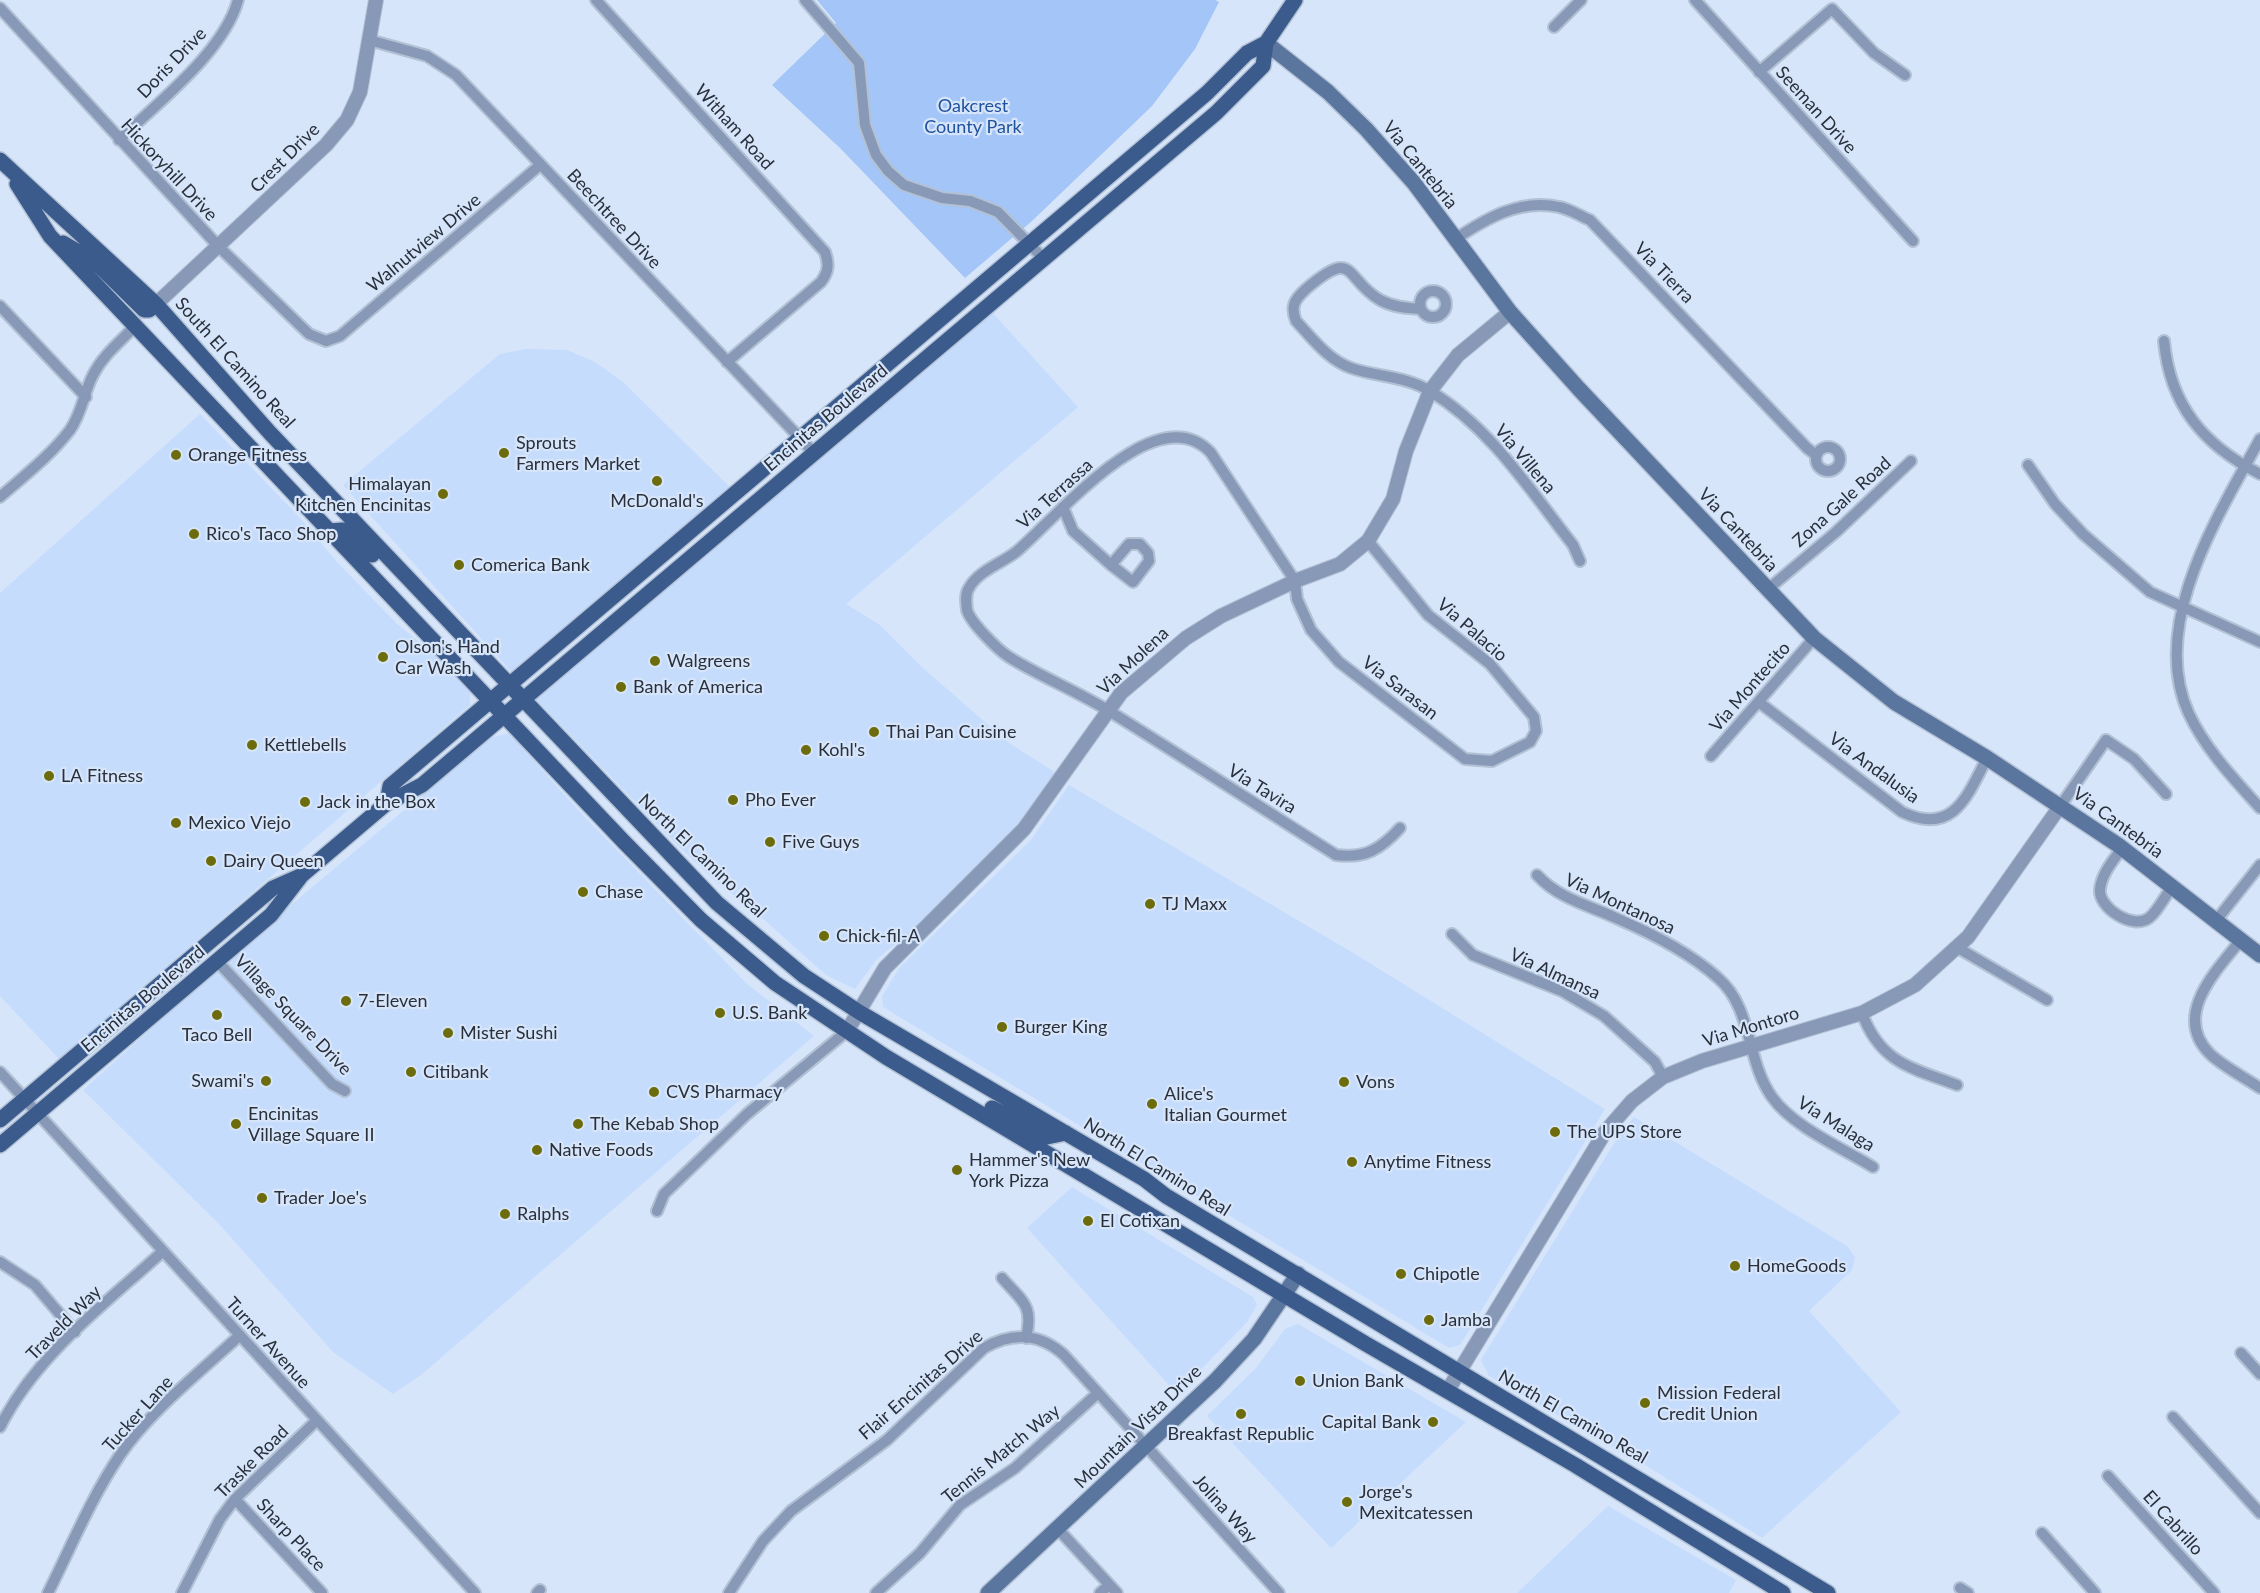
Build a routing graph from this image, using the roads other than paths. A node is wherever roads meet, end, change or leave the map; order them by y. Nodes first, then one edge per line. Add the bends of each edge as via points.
1 (238, 0) edge
2 (376, 0) edge
3 (596, 0) edge
4 (805, 0) edge
5 (1295, 0) edge
6 (1581, 0) edge
7 (1695, 0) edge
8 (0, 8) edge
9 (1554, 27) dead end
10 (369, 40) junction
11 (1266, 44) junction
12 (1760, 72) junction
13 (1905, 75) dead end
14 (119, 140) junction
15 (3, 163) edge
16 (540, 165) junction
17 (50, 236) junction
18 (1454, 240) junction
19 (1913, 241) dead end
20 (1029, 244) junction
21 (219, 247) junction
22 (1044, 259) junction
23 (156, 304) junction
24 (0, 306) edge
25 (1421, 309) dead end
26 (1510, 312) junction
27 (135, 326) junction
28 (326, 341) joint
29 (2164, 341) dead end
30 (727, 362) junction
31 (1430, 391) junction
32 (86, 397) junction
33 (799, 438) junction
34 (2260, 439) edge
35 (814, 453) junction
36 (1816, 455) dead end
37 (1911, 461) dead end
38 (2028, 465) dead end
39 (2245, 466) junction
40 (2260, 474) edge
41 (0, 497) edge
42 (727, 501) junction
43 (1062, 507) junction
44 (330, 531) junction
45 (1368, 541) junction
46 (1580, 561) dead end
47 (1111, 565) dead end
48 (680, 568) junction
49 (400, 571) junction
50 (1295, 581) junction
51 (1767, 590) junction
52 (2182, 608) junction
53 (1814, 638) junction
54 (2260, 642) edge
55 (510, 685) junction
56 (524, 700) junction
57 (491, 701) junction
58 (1760, 703) junction
59 (1107, 710) junction
60 (505, 716) junction
61 (1524, 744) joint
62 (1711, 756) dead end
63 (1987, 758) junction
64 (2166, 795) dead end
65 (387, 803) junction
66 (2061, 805) junction
67 (2260, 808) edge
68 (1400, 828) dead end
69 (2122, 848) junction
70 (2260, 865) edge
71 (302, 875) junction
72 (656, 875) junction
73 (1537, 875) dead end
74 (2172, 887) junction
75 (717, 903) junction
76 (2215, 922) junction
77 (1452, 934) dead end
78 (724, 939) junction
79 (2240, 941) junction
80 (1958, 948) junction
81 (2260, 955) edge
82 (217, 961) junction
83 (818, 985) junction
84 (2047, 1000) dead end
85 (859, 1012) junction
86 (1862, 1012) junction
87 (847, 1031) junction
88 (1751, 1045) junction
89 (0, 1072) edge
90 (1663, 1077) junction
91 (1957, 1085) dead end
92 (2260, 1088) edge
93 (345, 1091) dead end
94 (24, 1099) junction
95 (969, 1105) junction
96 (38, 1114) junction
97 (0, 1120) edge
98 (1066, 1133) junction
99 (0, 1145) edge
100 (1873, 1167) dead end
101 (657, 1211) dead end
102 (162, 1252) junction
103 (0, 1262) edge
104 (1298, 1274) junction
105 (1002, 1278) dead end
106 (1284, 1294) junction
107 (75, 1332) junction
108 (239, 1336) junction
109 (1026, 1338) junction
110 (2241, 1353) dead end
111 (1459, 1372) junction
112 (2260, 1374) edge
113 (1448, 1390) junction
114 (1098, 1393) junction
115 (3, 1412) edge
116 (2173, 1417) dead end
117 (316, 1421) junction
118 (0, 1427) edge
119 (1146, 1448) junction
120 (1584, 1471) junction
121 (2108, 1476) dead end
122 (1663, 1493) junction
123 (235, 1499) junction
124 (2260, 1514) edge
125 (1058, 1529) junction
126 (2042, 1533) dead end
127 (1113, 1589) edge
128 (48, 1593) edge
129 (182, 1593) edge
130 (322, 1593) edge
131 (475, 1593) edge
132 (729, 1593) edge
133 (876, 1593) edge
134 (988, 1593) edge
135 (1100, 1593) edge
136 (1279, 1593) edge
137 (1783, 1593) edge
138 (1828, 1593) edge
139 (2095, 1593) edge
140 (2214, 1593) edge

1 - 14 street, Doris Drive via 227,27 210,51
2 - 10 street, Crest Drive
3 - 30 street, Witham Road via 825,252 827,273 821,282
4 - 20 street via 859,63 865,125 876,155 888,171 904,184 998,212
5 - 11 main road, Encinitas Boulevard
6 - 9 street
7 - 12 street, Seeman Drive
8 - 14 street, Hickoryhill Drive
10 - 16 street, Beechtree Drive via 427,56 456,75
10 - 21 street, Crest Drive via 360,92 347,120
11 - 18 main road, Via Cantebria via 1328,92 1366,129 1414,183
11 - 20 main road, Encinitas Boulevard via 1247,53 1207,93
11 - 22 main road, Encinitas Boulevard via 1263,66 1247,85
12 - 13 street via 1832,9 1874,53
12 - 19 street, Seeman Drive
14 - 21 street, Hickoryhill Drive
15 - 17 main road, South El Camino Real
15 - 23 main road, South El Camino Real
16 - 28 street, Walnutview Drive via 340,336
16 - 30 street, Beechtree Drive
17 - 23 main road via 94,261 144,310
17 - 27 main road, South El Camino Real
18 - 26 main road, Via Cantebria
18 - 36 street, Via Tierra via 1486,219 1525,206 1561,207 1590,220
20 - 22 street
20 - 33 main road, Encinitas Boulevard
21 - 23 street, Crest Drive
21 - 28 street, Hickoryhill Drive via 309,334
22 - 35 main road, Encinitas Boulevard
23 - 49 main road, South El Camino Real
24 - 32 street
25 - 31 street, Via Villena via 1398,308 1378,299 1350,270 1340,268 1326,272 1293,304 1296,321 1335,360
26 - 31 street, Via Molena via 1458,355
26 - 51 main road, Via Cantebria
27 - 32 street via 102,359
27 - 44 main road, South El Camino Real
29 - 39 street via 2167,370 2191,420 2214,446
30 - 33 street, Beechtree Drive
31 - 45 street, Via Molena via 1406,451 1393,499
31 - 46 street, Via Villena via 1491,440 1573,545
32 - 41 street via 71,428 49,454
33 - 35 street, Beechtree Drive
33 - 42 main road, Encinitas Boulevard
34 - 39 street
35 - 48 main road, Encinitas Boulevard
37 - 51 street, Zona Gale Road
38 - 52 street via 2055,504 2083,534 2150,592
39 - 40 street
39 - 52 street via 2205,543
42 - 48 main road via 730,513 693,545
42 - 55 main road, Encinitas Boulevard
43 - 47 street via 1073,531
43 - 50 street, Via Terrassa via 1127,452 1172,437 1202,444
43 - 59 street, Via Terrassa via 1016,552 969,587 968,613 1008,656
44 - 49 main road via 343,530 383,567
44 - 57 main road, South El Camino Real
45 - 50 street, Via Molena via 1340,564
45 - 61 street, Via Palacio via 1428,615 1490,664 1534,717 1536,731 1530,742
48 - 56 main road, Encinitas Boulevard
49 - 55 main road, South El Camino Real
50 - 59 street, Via Molena via 1221,616 1186,638
50 - 61 street, Via Sarasan via 1297,599 1311,630 1339,662 1465,759 1492,761
51 - 53 main road, Via Cantebria
52 - 54 street
52 - 67 street via 2175,653 2183,700 2208,747
53 - 58 street, Via Montecito
53 - 63 main road, Via Cantebria via 1894,702
55 - 56 main road, South El Camino Real
55 - 57 main road, Encinitas Boulevard
56 - 60 main road, Encinitas Boulevard
56 - 75 main road, North El Camino Real
57 - 60 main road, South El Camino Real
57 - 65 main road, Encinitas Boulevard via 390,786
58 - 62 street, Via Montecito
58 - 63 street, Via Andalusia via 1902,812 1919,820 1948,816 1957,809
59 - 68 street, Via Tavira via 1335,855 1355,857 1369,852 1388,842
59 - 85 street, Via Molena via 1024,829 885,968
60 - 65 main road, Encinitas Boulevard via 422,785
60 - 72 main road
63 - 66 main road, Via Cantebria
64 - 66 street, Via Montoro via 2134,759 2106,740
65 - 71 main road, Encinitas Boulevard
66 - 69 main road, Via Cantebria
66 - 80 street, Via Montoro
69 - 74 main road, Via Cantebria
69 - 74 street via 2103,874 2101,898 2111,909 2137,922 2149,918
70 - 76 street
71 - 82 main road, Encinitas Boulevard via 271,915
71 - 94 main road, Encinitas Boulevard via 273,888
72 - 75 main road via 670,870 705,903
72 - 78 main road
73 - 88 street, Via Montanosa via 1559,895 1656,936 1716,975 1740,1009
74 - 76 main road, Via Cantebria
75 - 83 main road, North El Camino Real
76 - 79 main road, Via Cantebria
77 - 90 street, Via Almansa via 1473,955 1562,991 1604,1016 1655,1062
78 - 83 main road via 745,937 799,980
78 - 87 main road via 775,982
79 - 81 main road, Via Cantebria
79 - 92 street via 2197,1001 2194,1027 2210,1054
80 - 84 street
80 - 86 street, Via Montoro via 1915,985
82 - 93 street, Village Square Drive via 332,1084
82 - 96 main road, Encinitas Boulevard
83 - 85 main road, North El Camino Real
85 - 87 street, Via Molena
85 - 98 main road, North El Camino Real
86 - 88 street, Via Montoro
86 - 91 street via 1869,1032 1896,1062
87 - 95 main road
87 - 101 street via 747,1114 664,1194
88 - 90 street, Via Montoro
88 - 100 street, Via Malaga via 1763,1082 1781,1108
89 - 94 street, Turner Avenue
90 - 111 street, Via Montoro via 1632,1101 1605,1132
94 - 96 street, Turner Avenue
94 - 97 main road, Encinitas Boulevard
95 - 98 main road via 988,1106 1047,1137
95 - 106 main road
96 - 99 main road, Encinitas Boulevard
96 - 102 street, Turner Avenue
98 - 104 main road, North El Camino Real
102 - 107 street, Traveld Way
102 - 108 street, Turner Avenue
103 - 107 street via 35,1286
104 - 106 main road, Mountain Vista Drive
104 - 111 main road, North El Camino Real
105 - 109 street via 1029,1309 1031,1320
106 - 113 main road
106 - 119 main road, Mountain Vista Drive via 1254,1340
107 - 115 street, Traveld Way
108 - 117 street, Turner Avenue
108 - 128 street, Tucker Lane via 155,1414 121,1453
109 - 114 street, Flair Encinitas Drive via 1054,1345
109 - 132 street, Flair Encinitas Drive via 998,1340 984,1348 887,1440 790,1510 763,1541
110 - 112 street
111 - 113 street, Via Montoro
111 - 122 main road, North El Camino Real
113 - 120 main road
114 - 119 street, Flair Encinitas Drive
114 - 133 street, Tennis Match Way via 1015,1468 960,1505 920,1553
115 - 118 street, Traveld Way
116 - 124 street
117 - 123 street, Traske Road
117 - 131 street, Turner Avenue
119 - 125 main road, Mountain Vista Drive
119 - 136 street, Jolina Way
120 - 122 main road via 1605,1470 1651,1494
120 - 137 main road
121 - 140 street, El Cabrillo
122 - 138 main road, North El Camino Real
123 - 129 street, Traske Road via 210,1536
123 - 130 street, Sharp Place
125 - 127 street
125 - 134 main road, Mountain Vista Drive
126 - 139 street
127 - 135 street

